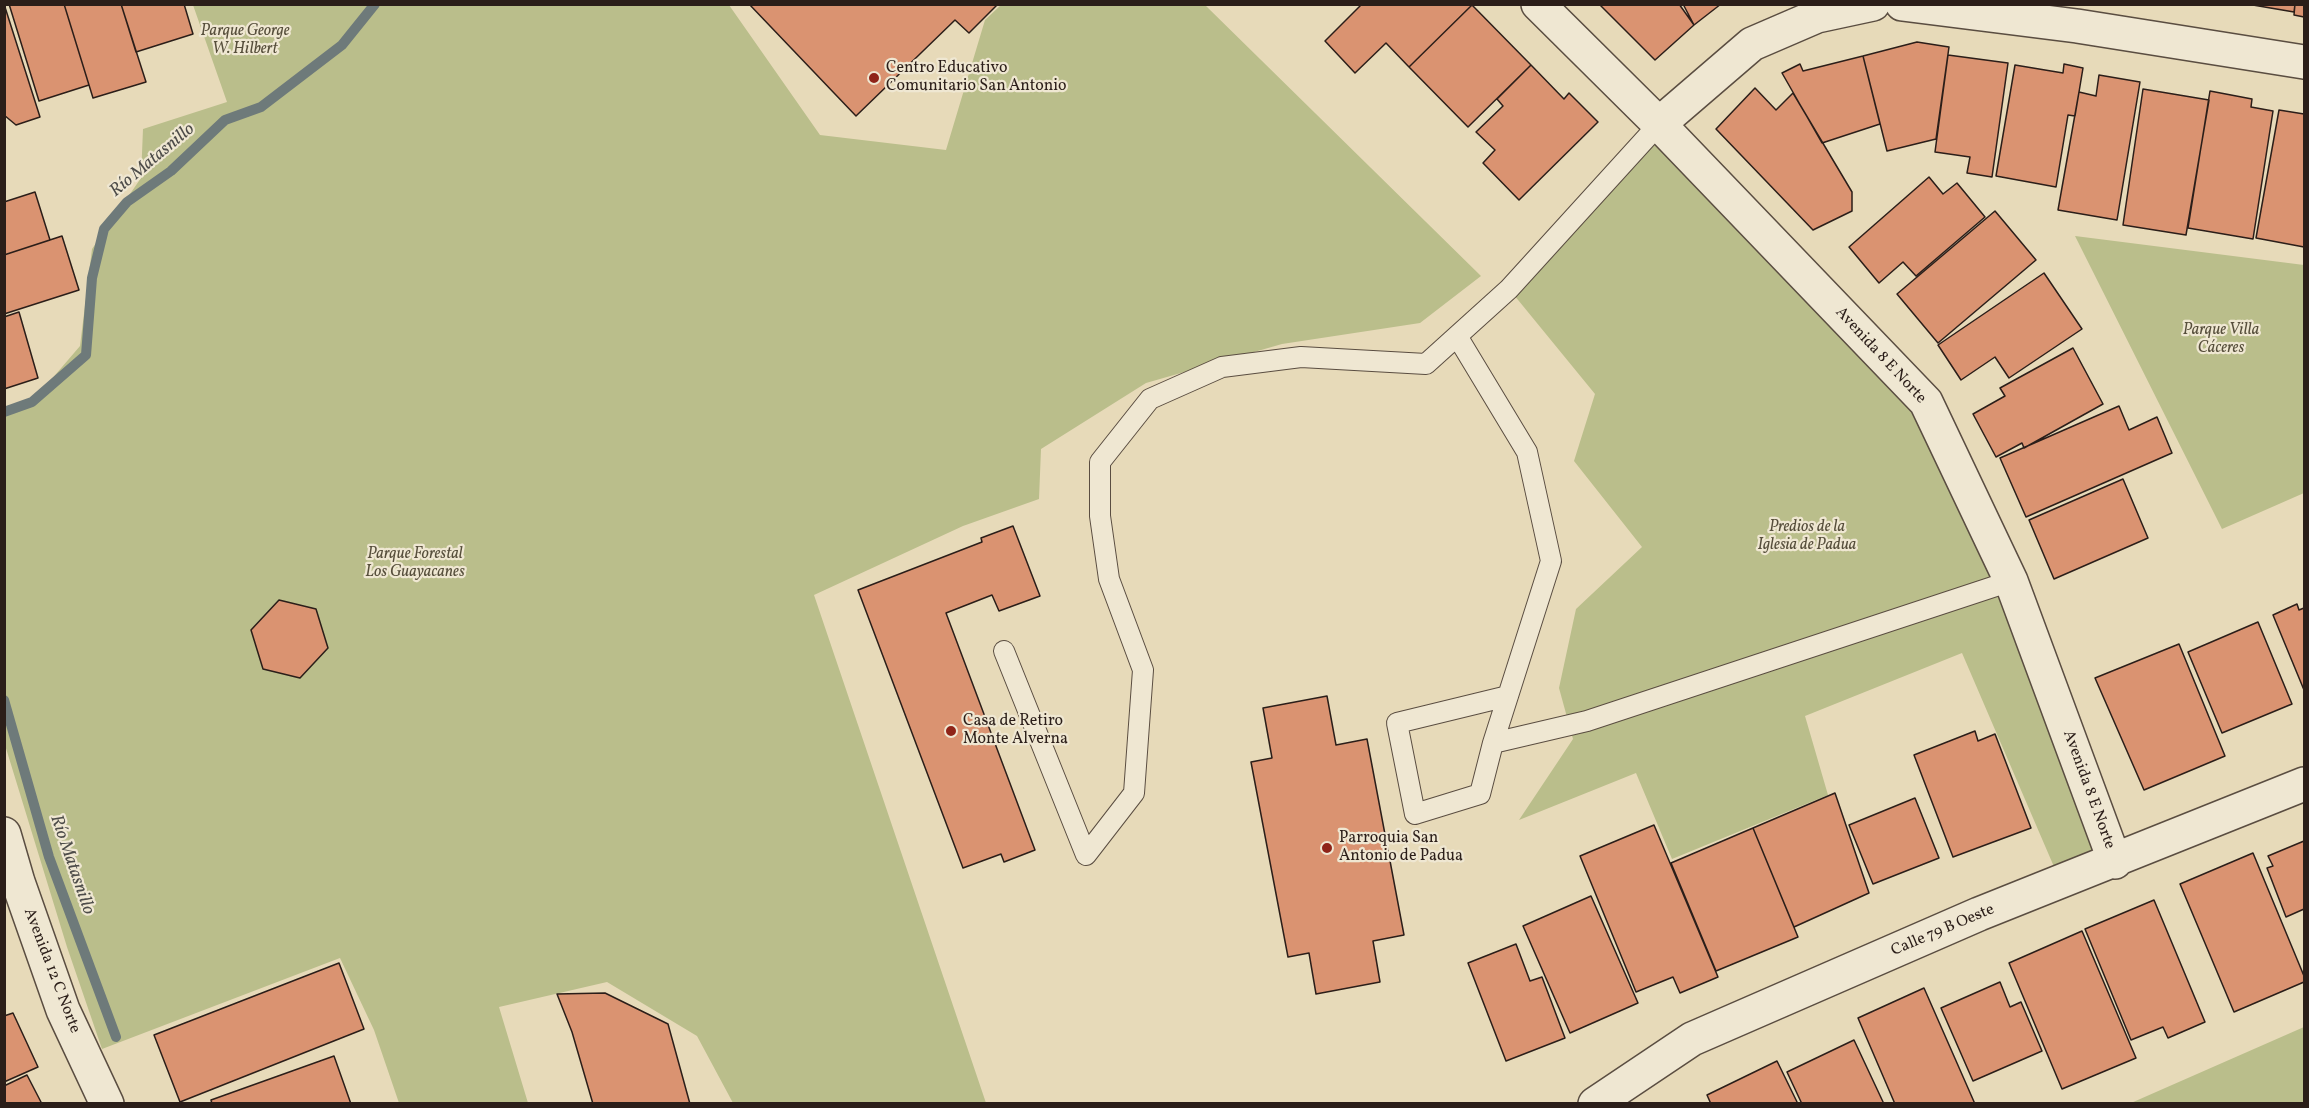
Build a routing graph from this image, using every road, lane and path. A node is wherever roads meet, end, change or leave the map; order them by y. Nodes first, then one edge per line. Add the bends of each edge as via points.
1 (1538, 4) edge
2 (1873, 4) edge
3 (1902, 4) edge
4 (2304, 62) edge
5 (1659, 124) junction
6 (1457, 336) junction
7 (2010, 581) junction
8 (1004, 651) dead end
9 (1508, 696) junction
10 (1493, 743) junction
11 (2304, 784) edge
12 (4, 834) edge
13 (2115, 861) junction
14 (107, 1104) edge
15 (1595, 1104) edge

1 - 5 street, Avenida 8 E Norte
2 - 5 street via 1817,16 1752,44
3 - 4 street via 2077,26
5 - 6 lane via 1509,289
5 - 7 street, Avenida 8 E Norte via 1926,402
6 - 8 lane via 1426,363 1301,357 1222,367 1150,399 1100,462 1100,516 1109,579 1143,670 1134,793 1086,855
6 - 9 lane via 1527,452 1551,561
7 - 10 lane via 1587,722
7 - 13 street, Avenida 8 E Norte
9 - 10 lane
9 - 10 lane via 1397,723 1415,814 1480,794
11 - 13 street, Calle 79 B Oeste
12 - 14 street, Avenida 12 C Norte via 63,1010
13 - 15 street, Calle 79 B Oeste via 1979,914 1692,1040

